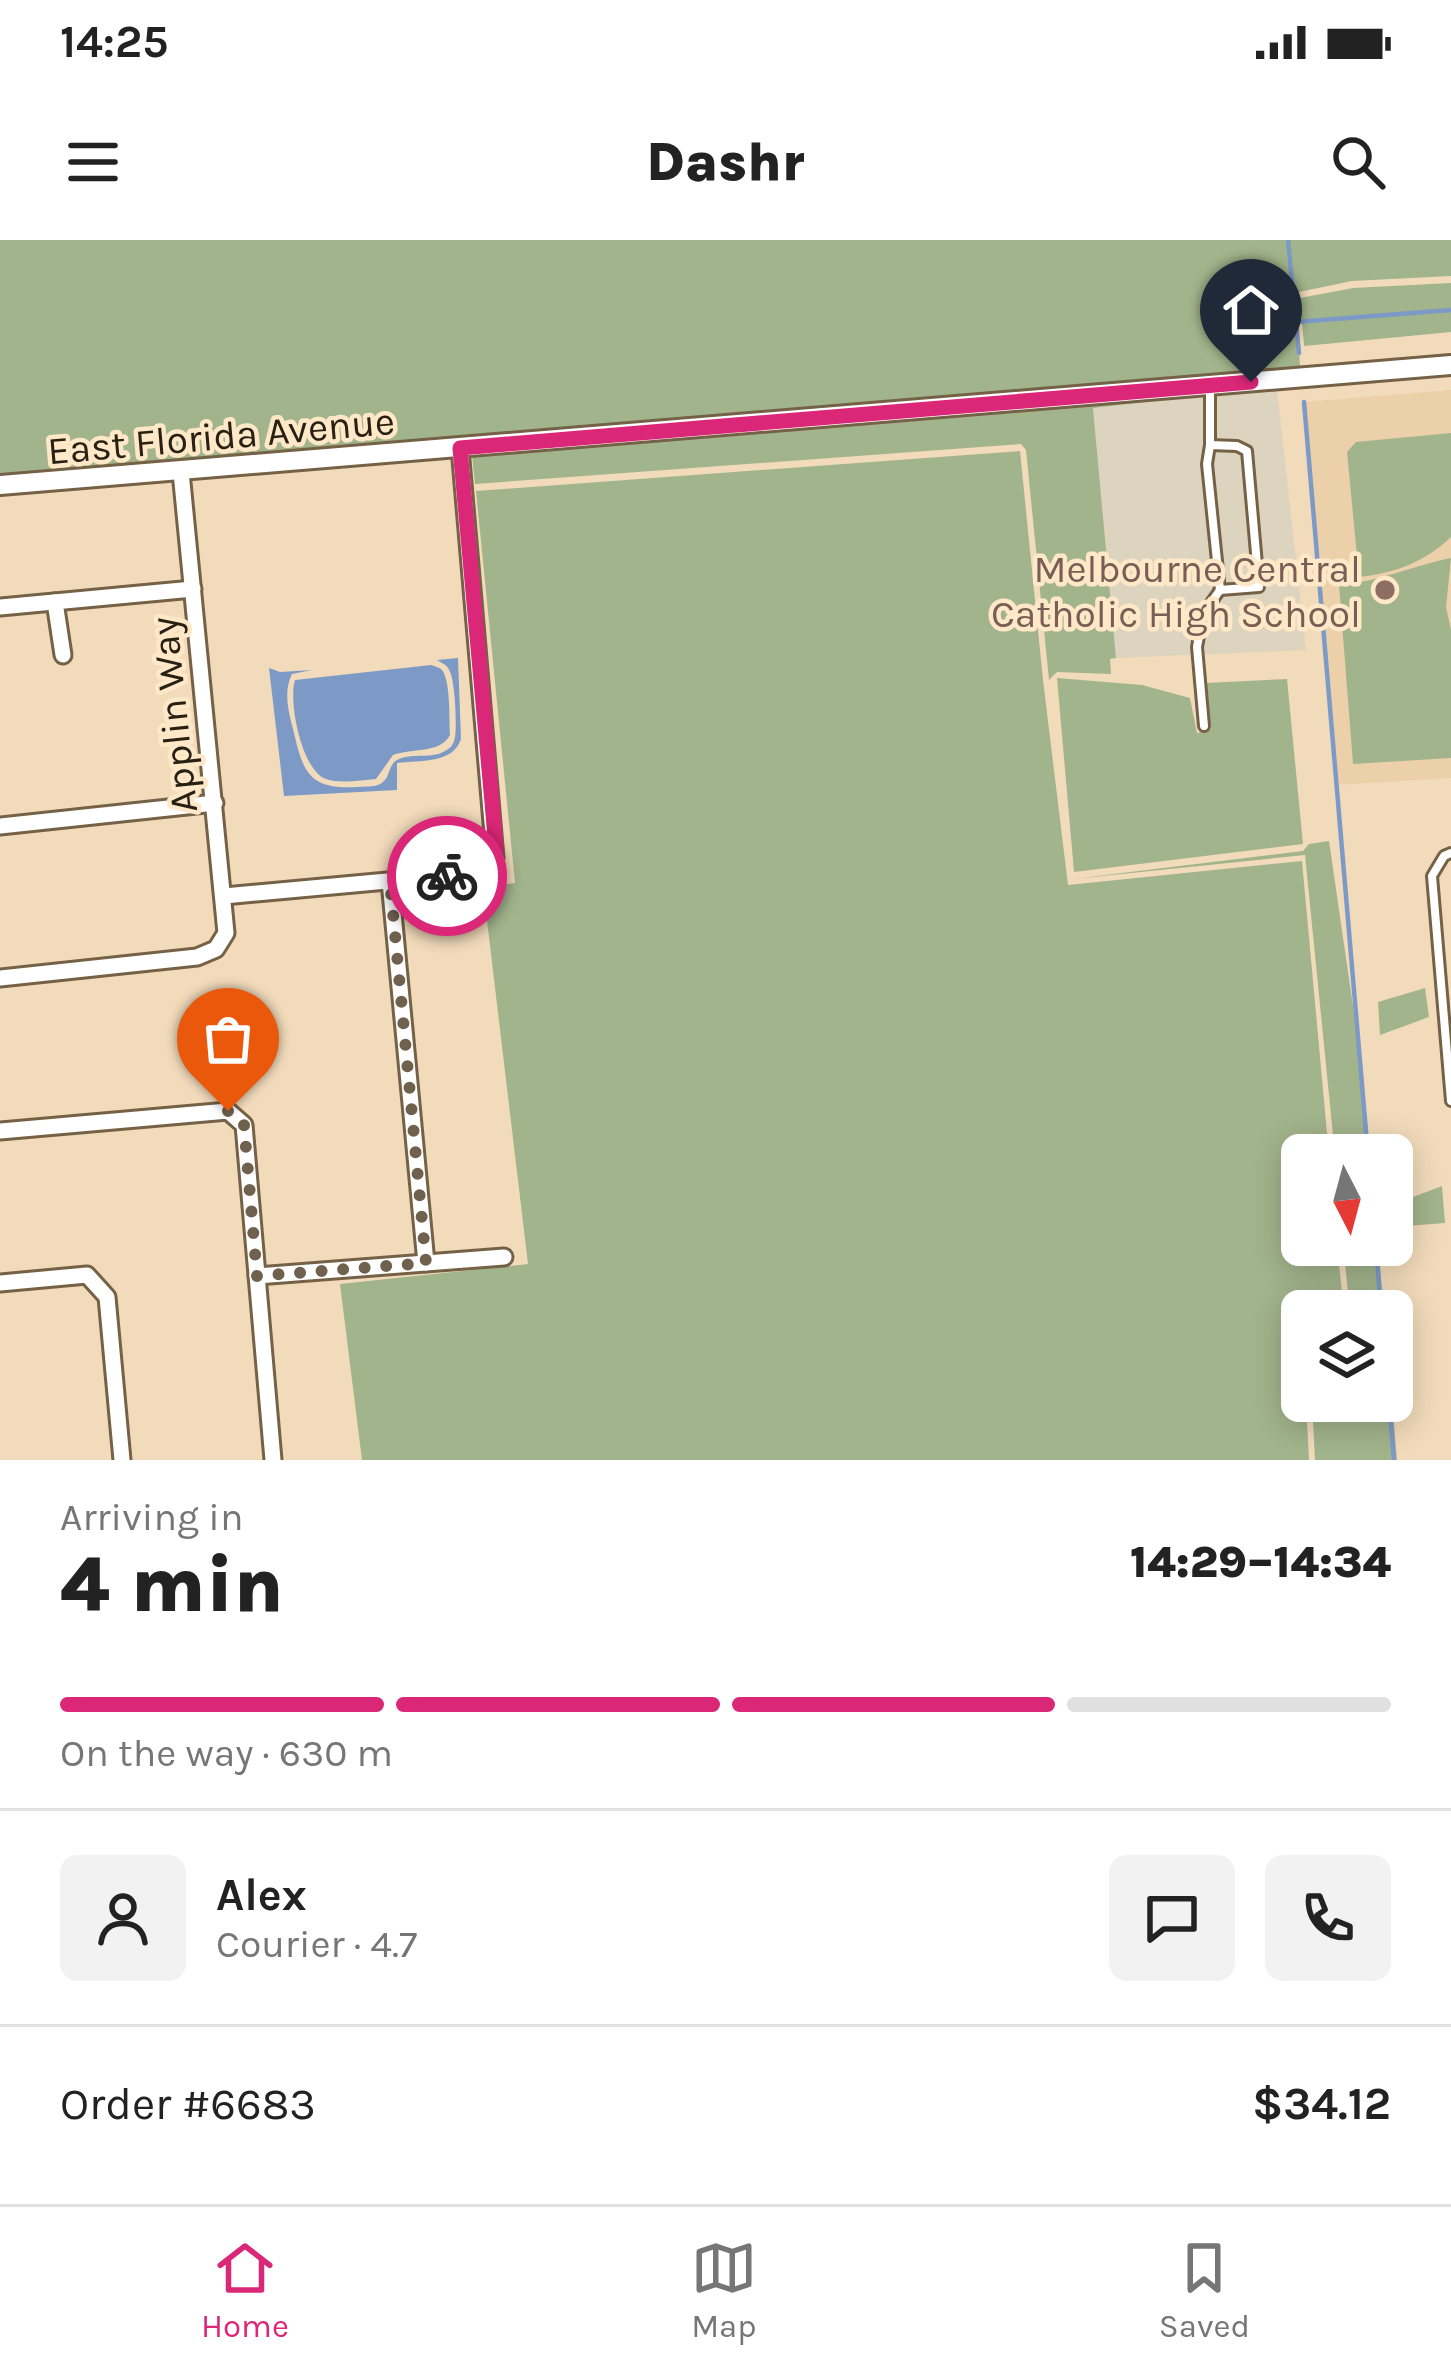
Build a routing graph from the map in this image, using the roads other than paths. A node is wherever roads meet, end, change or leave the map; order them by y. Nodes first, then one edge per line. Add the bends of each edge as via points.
1 (1451, 365) edge
2 (1210, 385) junction
3 (1210, 445) junction
4 (460, 448) junction
5 (181, 472) junction
6 (0, 485) edge
7 (194, 589) junction
8 (1220, 590) junction
9 (55, 602) junction
10 (0, 607) edge
11 (63, 655) dead end
12 (1204, 726) dead end
13 (215, 802) junction
14 (0, 826) edge
15 (1447, 855) edge
16 (390, 881) junction
17 (224, 896) junction
18 (1446, 968) edge
19 (0, 977) edge
20 (1450, 1090) edge
21 (1451, 1101) edge
22 (0, 1131) edge
23 (503, 1257) dead end
24 (426, 1263) junction
25 (257, 1276) junction
26 (0, 1283) edge
27 (122, 1460) edge
28 (273, 1460) edge

1 - 2 street, East Florida Avenue
2 - 3 lane
2 - 4 street, East Florida Avenue
3 - 8 lane
3 - 8 lane via 1247,451 1259,587
4 - 5 street, East Florida Avenue
4 - 16 street via 495,858 474,873
5 - 6 street, East Florida Avenue
5 - 7 street, Applin Way
7 - 9 street
7 - 13 street, Applin Way
8 - 12 lane via 1203,614 1197,647
9 - 10 street
9 - 11 street
13 - 14 street
13 - 17 street, Applin Way
15 - 18 lane via 1432,876
16 - 17 street
16 - 24 street
17 - 19 street, Applin Way via 226,933 197,958
18 - 20 lane
20 - 21 lane
22 - 25 street via 228,1111 244,1125
23 - 24 street
24 - 25 street
25 - 28 street
26 - 27 street via 87,1275 107,1297

